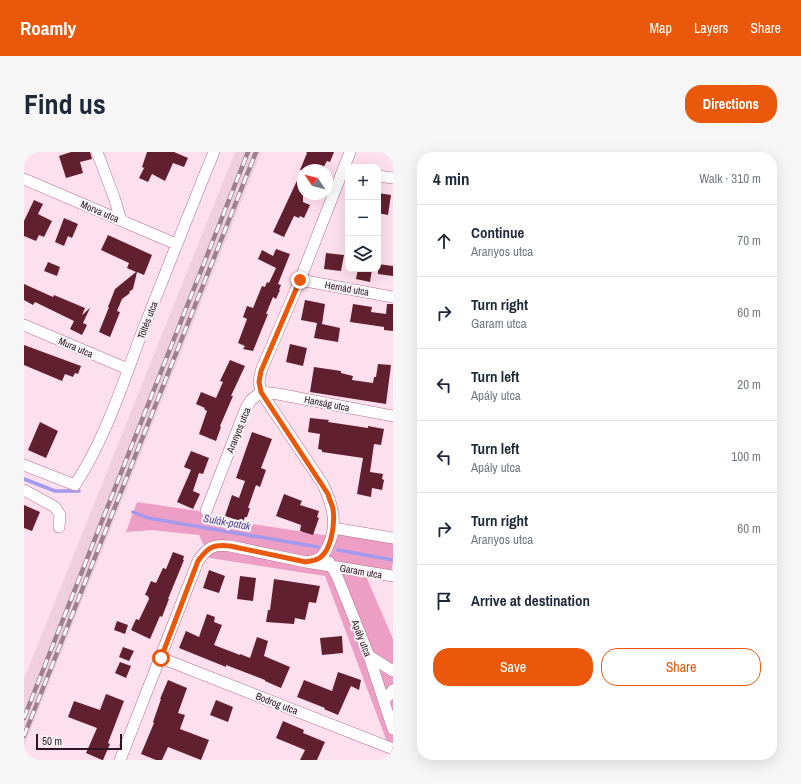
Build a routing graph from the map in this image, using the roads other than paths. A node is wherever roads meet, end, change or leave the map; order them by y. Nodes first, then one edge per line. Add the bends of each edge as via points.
1 (97, 152) edge
2 (214, 152) edge
3 (350, 152) edge
4 (347, 164) edge
5 (345, 170) edge
6 (381, 176) edge
7 (393, 178) edge
8 (24, 179) edge
9 (121, 220) junction
10 (176, 244) junction
11 (300, 280) junction
12 (393, 297) edge
13 (24, 325) edge
14 (128, 369) junction
15 (261, 392) junction
16 (393, 416) edge
17 (24, 465) edge
18 (24, 490) edge
19 (206, 511) dead end
20 (59, 527) dead end
21 (333, 528) junction
22 (393, 538) edge
23 (326, 550) junction
24 (306, 562) junction
25 (331, 565) junction
26 (393, 576) edge
27 (369, 656) junction
28 (161, 658) junction
29 (393, 671) edge
30 (393, 690) edge
31 (384, 701) junction
32 (393, 729) edge
33 (393, 749) edge
34 (120, 760) edge

1 - 9 street
2 - 10 street, Töltés utca
3 - 4 street
5 - 11 street
6 - 7 street
8 - 9 street, Morva utca
9 - 10 street, Morva utca
10 - 14 street, Töltés utca
11 - 12 street, Hernád utca
11 - 15 street via 261,371
13 - 14 street, Mura utca
14 - 17 street, Töltés utca via 99,441 75,485
15 - 16 street, Hanság utca
15 - 19 street, Aranyos utca via 246,408
15 - 21 street via 328,494 333,510
18 - 20 street via 55,507 60,515
21 - 22 street
21 - 23 street
23 - 24 street via 321,557
23 - 25 street, Apály utca
24 - 25 street, Garam utca
24 - 28 street, Garam utca via 230,546 211,547 198,561
25 - 26 street, Garam utca
25 - 27 street, Apály utca
27 - 29 street
27 - 31 street, Apály utca
28 - 33 street, Bodrog utca
28 - 34 street
30 - 31 street
31 - 32 street, Apály utca

